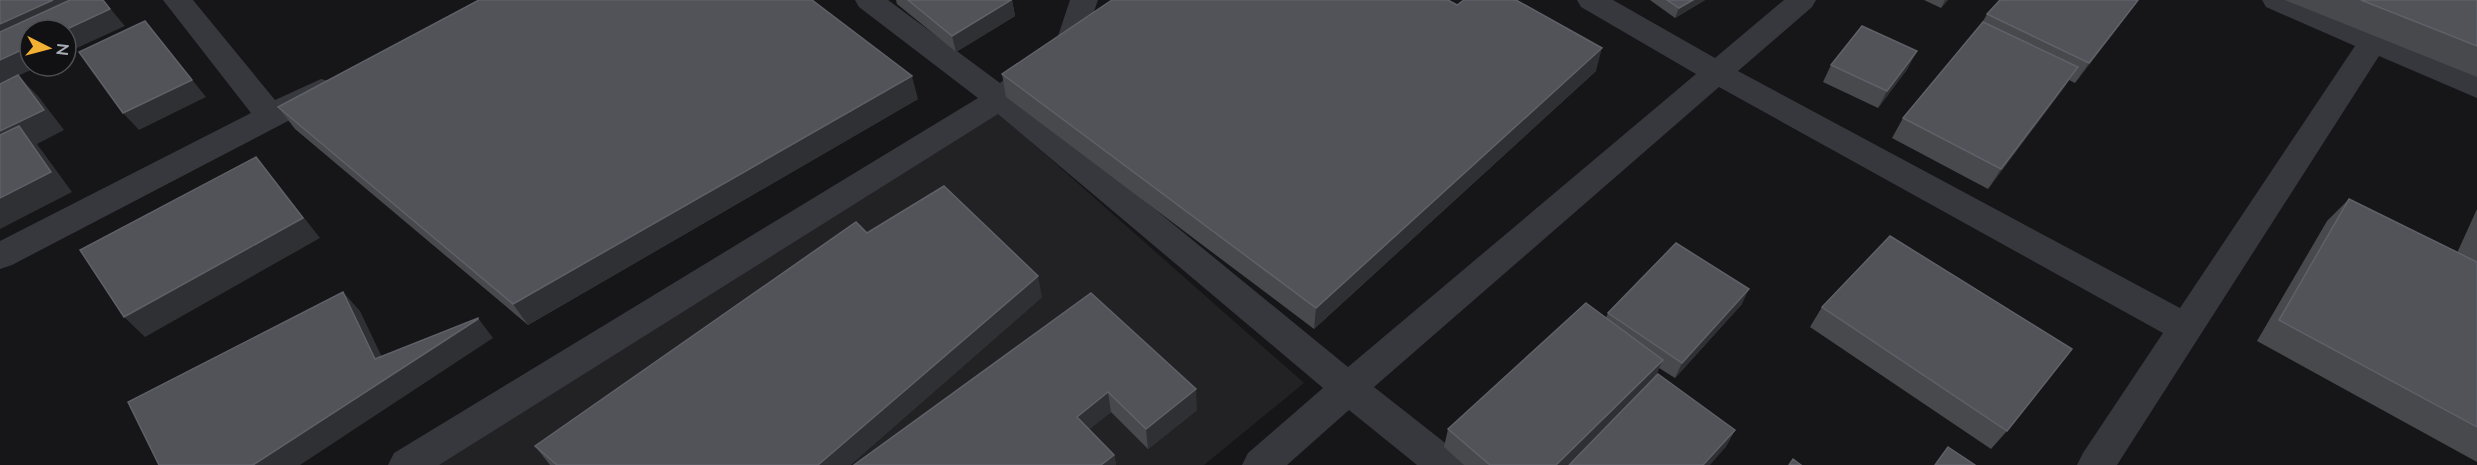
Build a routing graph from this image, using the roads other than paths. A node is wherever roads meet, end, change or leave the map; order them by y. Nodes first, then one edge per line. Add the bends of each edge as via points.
1 (177, 0) edge
2 (869, 0) edge
3 (1084, 0) edge
4 (1591, 0) edge
5 (1802, 0) edge
6 (2276, 0) edge
7 (2373, 42) junction
8 (1717, 73) junction
9 (342, 79) edge
10 (2477, 87) edge
11 (999, 99) junction
12 (271, 116) junction
13 (0, 256) edge
14 (2186, 328) junction
15 (1348, 388) junction
16 (407, 465) edge
17 (1260, 465) edge
18 (1445, 465) edge
19 (2096, 465) edge

1 - 12 street
2 - 11 street
3 - 11 street via 1071,41
4 - 8 street
5 - 8 street
6 - 7 street
7 - 10 street
7 - 14 street
8 - 14 street
8 - 15 street
9 - 12 street
11 - 15 street
11 - 16 street
12 - 13 street
14 - 19 street
15 - 17 street
15 - 18 street

